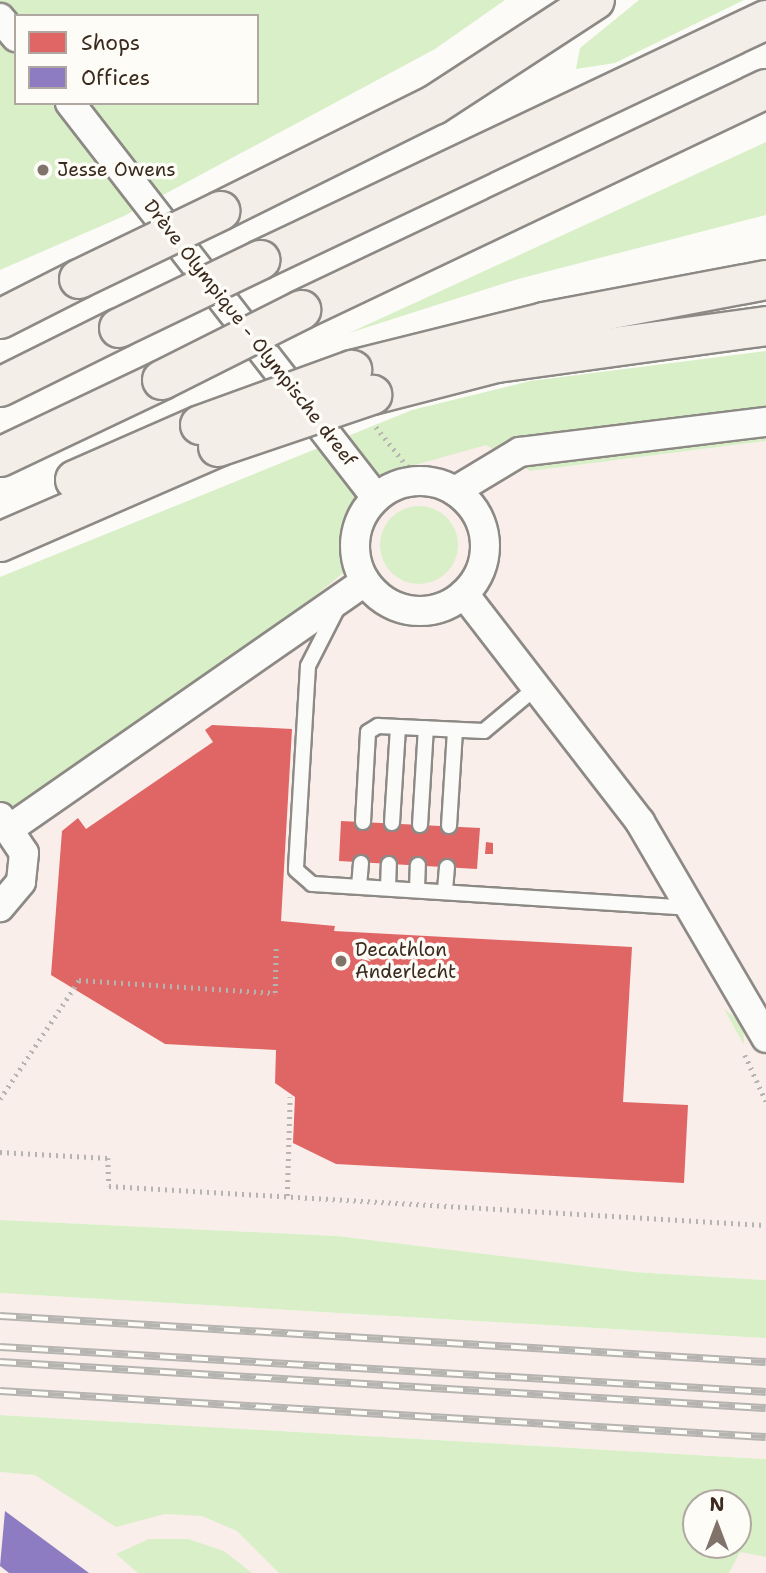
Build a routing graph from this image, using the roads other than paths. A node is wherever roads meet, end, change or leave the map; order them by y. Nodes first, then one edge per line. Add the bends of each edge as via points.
1 (595, 0) edge
2 (0, 18) edge
3 (766, 20) edge
4 (14, 35) edge
5 (766, 89) edge
6 (72, 105) edge
7 (766, 280) edge
8 (0, 319) edge
9 (766, 326) edge
10 (0, 387) edge
11 (367, 398) junction
12 (766, 422) edge
13 (209, 436) junction
14 (0, 457) edge
15 (454, 491) junction
16 (376, 497) junction
17 (0, 513) edge
18 (0, 542) edge
19 (365, 582) junction
20 (464, 594) junction
21 (342, 600) junction
22 (539, 685) junction
23 (398, 727) junction
24 (426, 728) junction
25 (455, 730) junction
26 (6, 822) edge
27 (363, 822) dead end
28 (392, 823) dead end
29 (420, 825) dead end
30 (449, 827) dead end
31 (360, 863) dead end
32 (389, 864) dead end
33 (418, 866) dead end
34 (447, 867) dead end
35 (359, 886) junction
36 (388, 888) junction
37 (417, 889) junction
38 (445, 890) junction
39 (0, 907) edge
40 (694, 907) junction
41 (766, 1038) edge

1 - 8 highway, bridge via 434,105
2 - 4 street
3 - 10 highway, bridge
5 - 14 highway, bridge
6 - 16 street, Drève Olympique - Olympische dreef
7 - 11 highway via 544,321
9 - 11 highway via 497,363
11 - 13 highway, bridge
12 - 15 street via 520,452
13 - 17 highway
13 - 18 highway
15 - 16 street via 419,481
15 - 20 street via 480,520 485,539 481,569
16 - 19 street via 355,537
19 - 20 street via 380,598 412,610 445,606
19 - 21 street
20 - 22 street
21 - 26 street
21 - 35 lane via 308,666 296,870 312,884
22 - 25 lane via 484,731
22 - 40 street
23 - 24 lane
23 - 27 lane via 368,732
23 - 28 lane
24 - 25 lane
24 - 29 lane
25 - 30 lane
26 - 39 street via 24,853 21,882
31 - 35 lane
32 - 36 lane
33 - 37 lane
34 - 38 lane
35 - 36 lane
36 - 37 lane
37 - 38 lane
38 - 40 lane
40 - 41 street

